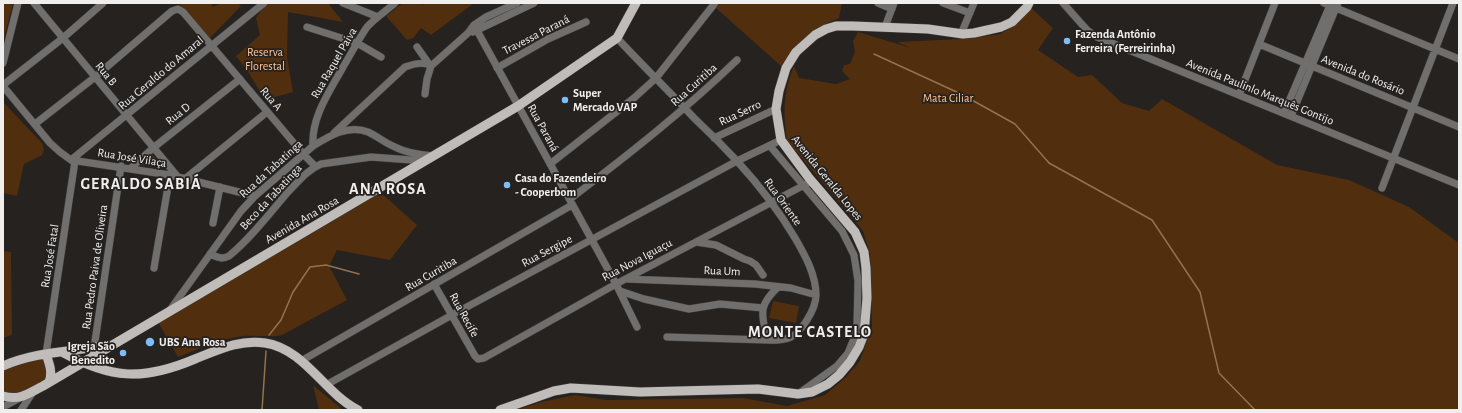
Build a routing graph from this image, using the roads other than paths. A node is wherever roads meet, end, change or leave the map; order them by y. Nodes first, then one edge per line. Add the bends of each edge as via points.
1 (18, 3) edge
2 (34, 3) edge
3 (103, 3) edge
4 (264, 3) edge
5 (343, 3) edge
6 (395, 3) edge
7 (516, 3) edge
8 (534, 3) edge
9 (636, 3) edge
10 (715, 3) edge
11 (878, 3) edge
12 (943, 3) edge
13 (974, 3) edge
14 (1029, 3) edge
15 (1063, 3) edge
16 (1275, 3) edge
17 (1453, 3) edge
18 (1332, 5) edge
19 (893, 6) edge
20 (970, 13) junction
21 (378, 17) junction
22 (586, 22) dead end
23 (307, 27) dead end
24 (885, 27) junction
25 (475, 28) junction
26 (961, 34) junction
27 (63, 38) junction
28 (616, 38) junction
29 (357, 43) junction
30 (1259, 44) junction
31 (212, 45) junction
32 (417, 47) dead end
33 (1435, 49) junction
34 (381, 57) dead end
35 (1459, 59) edge
36 (737, 60) dead end
37 (3, 63) edge
38 (430, 65) junction
39 (1309, 65) junction
40 (497, 68) junction
41 (95, 77) junction
42 (656, 78) junction
43 (240, 79) junction
44 (3, 86) edge
45 (425, 94) dead end
46 (1239, 95) junction
47 (518, 106) junction
48 (685, 108) junction
49 (1413, 108) junction
50 (776, 109) junction
51 (268, 112) junction
52 (1288, 115) junction
53 (126, 116) junction
54 (35, 124) junction
55 (1459, 127) edge
56 (332, 134) junction
57 (714, 138) junction
58 (781, 140) junction
59 (313, 146) junction
60 (770, 146) junction
61 (153, 148) junction
62 (304, 155) junction
63 (1394, 158) junction
64 (430, 159) junction
65 (73, 160) junction
66 (737, 161) junction
67 (550, 164) junction
68 (121, 166) junction
69 (315, 166) junction
70 (131, 168) junction
71 (174, 176) junction
72 (186, 178) junction
73 (808, 183) junction
74 (1459, 184) edge
75 (220, 187) junction
76 (1382, 188) dead end
77 (254, 196) junction
78 (571, 202) junction
79 (771, 202) junction
80 (213, 223) dead end
81 (591, 240) junction
82 (695, 242) junction
83 (210, 254) junction
84 (154, 268) dead end
85 (763, 275) dead end
86 (626, 278) junction
87 (434, 284) junction
88 (618, 287) junction
89 (778, 287) junction
90 (816, 295) junction
91 (763, 308) junction
92 (168, 313) junction
93 (452, 315) junction
94 (636, 327) dead end
95 (667, 337) dead end
96 (767, 340) junction
97 (119, 342) junction
98 (94, 348) junction
99 (62, 352) junction
100 (42, 354) junction
101 (475, 356) joint
102 (300, 361) junction
103 (82, 363) junction
104 (3, 366) edge
105 (48, 382) junction
106 (326, 385) junction
107 (34, 391) junction
108 (3, 396) edge
109 (21, 398) junction
110 (3, 407) edge
111 (21, 410) edge
112 (358, 410) edge
113 (500, 410) edge

1 - 37 street
2 - 27 street, Rua B
3 - 27 street
4 - 31 street, Rua Geraldo do Amaral
5 - 21 street
6 - 21 street, Rua Raquel Paiva
7 - 25 street via 486,17
8 - 25 street
9 - 28 main road
10 - 42 street
11 - 19 street
12 - 20 street
13 - 20 street
14 - 26 main road, Avenida Geralda Lopes via 1012,22 1001,27
15 - 46 street, Avenida Paulinlo Marquês Gontijo via 1097,37
16 - 30 street
17 - 33 street
18 - 33 street
18 - 39 street
19 - 24 street
20 - 26 street
21 - 29 street, Rua Raquel Paiva
22 - 40 street, Travessa Paraná via 548,39
23 - 29 street
24 - 26 main road, Avenida Geralda Lopes
24 - 50 main road, Avenida Geralda Lopes via 836,26 815,35 796,52 786,68
25 - 38 street
25 - 40 street, Rua Paraná
27 - 41 street, Rua B
27 - 44 street
28 - 42 street, Rua Oriente
28 - 47 main road, Avenida Ana Rosa
29 - 34 street
29 - 59 street, Rua Raquel Paiva via 319,113 314,127
30 - 39 street, Avenida do Rosário
30 - 46 street
31 - 41 street, Rua A via 178,9 172,11
31 - 43 street, Rua A
31 - 53 street, Rua Geraldo do Amaral
32 - 38 street
33 - 35 street
33 - 49 street
36 - 48 street, Rua Curitiba
38 - 45 street
38 - 56 street via 417,64 406,67
39 - 49 street, Avenida do Rosário
39 - 52 street
40 - 47 street, Rua Paraná
41 - 53 street, Rua B
41 - 54 street
42 - 48 street, Rua Oriente
42 - 67 street
43 - 51 street, Rua A
43 - 61 street, Rua D
44 - 54 street
46 - 52 street, Avenida Paulinlo Marquês Gontijo
47 - 64 main road, Avenida Ana Rosa
47 - 67 street, Rua Paraná
48 - 57 street, Rua Oriente
48 - 78 street, Rua Curitiba
49 - 55 street, Avenida do Rosário
49 - 63 street
50 - 57 street, Rua Serro
50 - 58 main road, Avenida Geralda Lopes
51 - 62 street, Rua A
51 - 72 street
52 - 63 street, Avenida Paulinlo Marquês Gontijo
53 - 61 street, Rua B
53 - 65 street, Rua Geraldo do Amaral
54 - 65 street via 50,143
56 - 59 street, Rua da Tabatinga
56 - 64 street, Rua da Tabatinga via 362,130 396,148
57 - 66 street, Rua Oriente
58 - 60 street, Rua Sergipe
58 - 73 main road, Avenida Geralda Lopes
59 - 62 street, Rua da Tabatinga
60 - 66 street, Rua Sergipe
60 - 73 street, Avenida Geralda Lopes
61 - 70 street, Rua D
61 - 71 street, Rua B
62 - 69 street, Rua A
62 - 77 street, Rua da Tabatinga
63 - 74 street, Avenida Paulinlo Marquês Gontijo
63 - 76 street
64 - 69 street, Beco da Tabatinga via 371,157 327,162
64 - 92 main road, Avenida Ana Rosa
65 - 68 street, Rua José Vilaça
65 - 100 street, Rua José Fatal
66 - 79 street, Rua Oriente
66 - 81 street, Rua Sergipe
67 - 78 street, Rua Paraná
68 - 70 street, Rua José Vilaça
68 - 98 street, Rua Pedro Paiva de Oliveira
69 - 83 street, Beco da Tabatinga via 232,254 225,258
70 - 71 street, Rua José Vilaça
71 - 72 street, Rua José Vilaça
71 - 84 street
72 - 75 street, Rua José Vilaça
73 - 79 street, Rua Nova Iguaçu
73 - 113 main road, Avenida Geralda Lopes via 855,232 864,252 866,268 866,319 860,347 839,375 828,384 812,392 798,394 758,389 640,392 571,388 554,391
75 - 77 street, Rua José Vilaça
75 - 80 street
77 - 83 street, Rua da Tabatinga
78 - 81 street, Rua Paraná
78 - 87 street, Rua Curitiba
79 - 82 street, Rua Nova Iguaçu
79 - 90 street, Rua Oriente via 801,248 813,278
81 - 88 street, Rua Paraná
81 - 93 street, Rua Sergipe
82 - 85 street via 716,245 750,260
82 - 86 street, Rua Nova Iguaçu
83 - 92 street, Rua da Tabatinga
86 - 88 street, Rua Nova Iguaçu
86 - 89 street, Rua Um
87 - 93 street, Rua Recife
87 - 102 street, Rua Curitiba
88 - 91 street via 644,299 689,309 720,304
88 - 94 street, Rua Paraná
88 - 101 street, Rua Nova Iguaçu via 514,340 487,357 481,359
89 - 90 street, Rua Um via 798,289
89 - 91 street via 767,298
90 - 96 street, Rua Oriente via 811,314 796,334 782,341
91 - 96 street
92 - 97 main road, Avenida Ana Rosa
93 - 101 street, Rua Recife
93 - 106 street, Rua Sergipe
95 - 96 street, Rua Oriente
97 - 98 main road, Avenida Ana Rosa
97 - 103 main road, Avenida Ana Rosa
98 - 99 main road, Avenida Ana Rosa
99 - 100 main road, Avenida Ana Rosa
99 - 103 main road
100 - 104 main road, Avenida Ana Rosa
100 - 105 main road via 51,369
102 - 103 main road via 276,346 250,342 224,347 173,368 144,374 112,372
102 - 106 main road
103 - 105 main road, Avenida Ana Rosa
105 - 107 main road, Avenida Ana Rosa
106 - 112 main road
107 - 109 main road, Avenida Ana Rosa
107 - 111 street
108 - 109 main road
109 - 110 street

